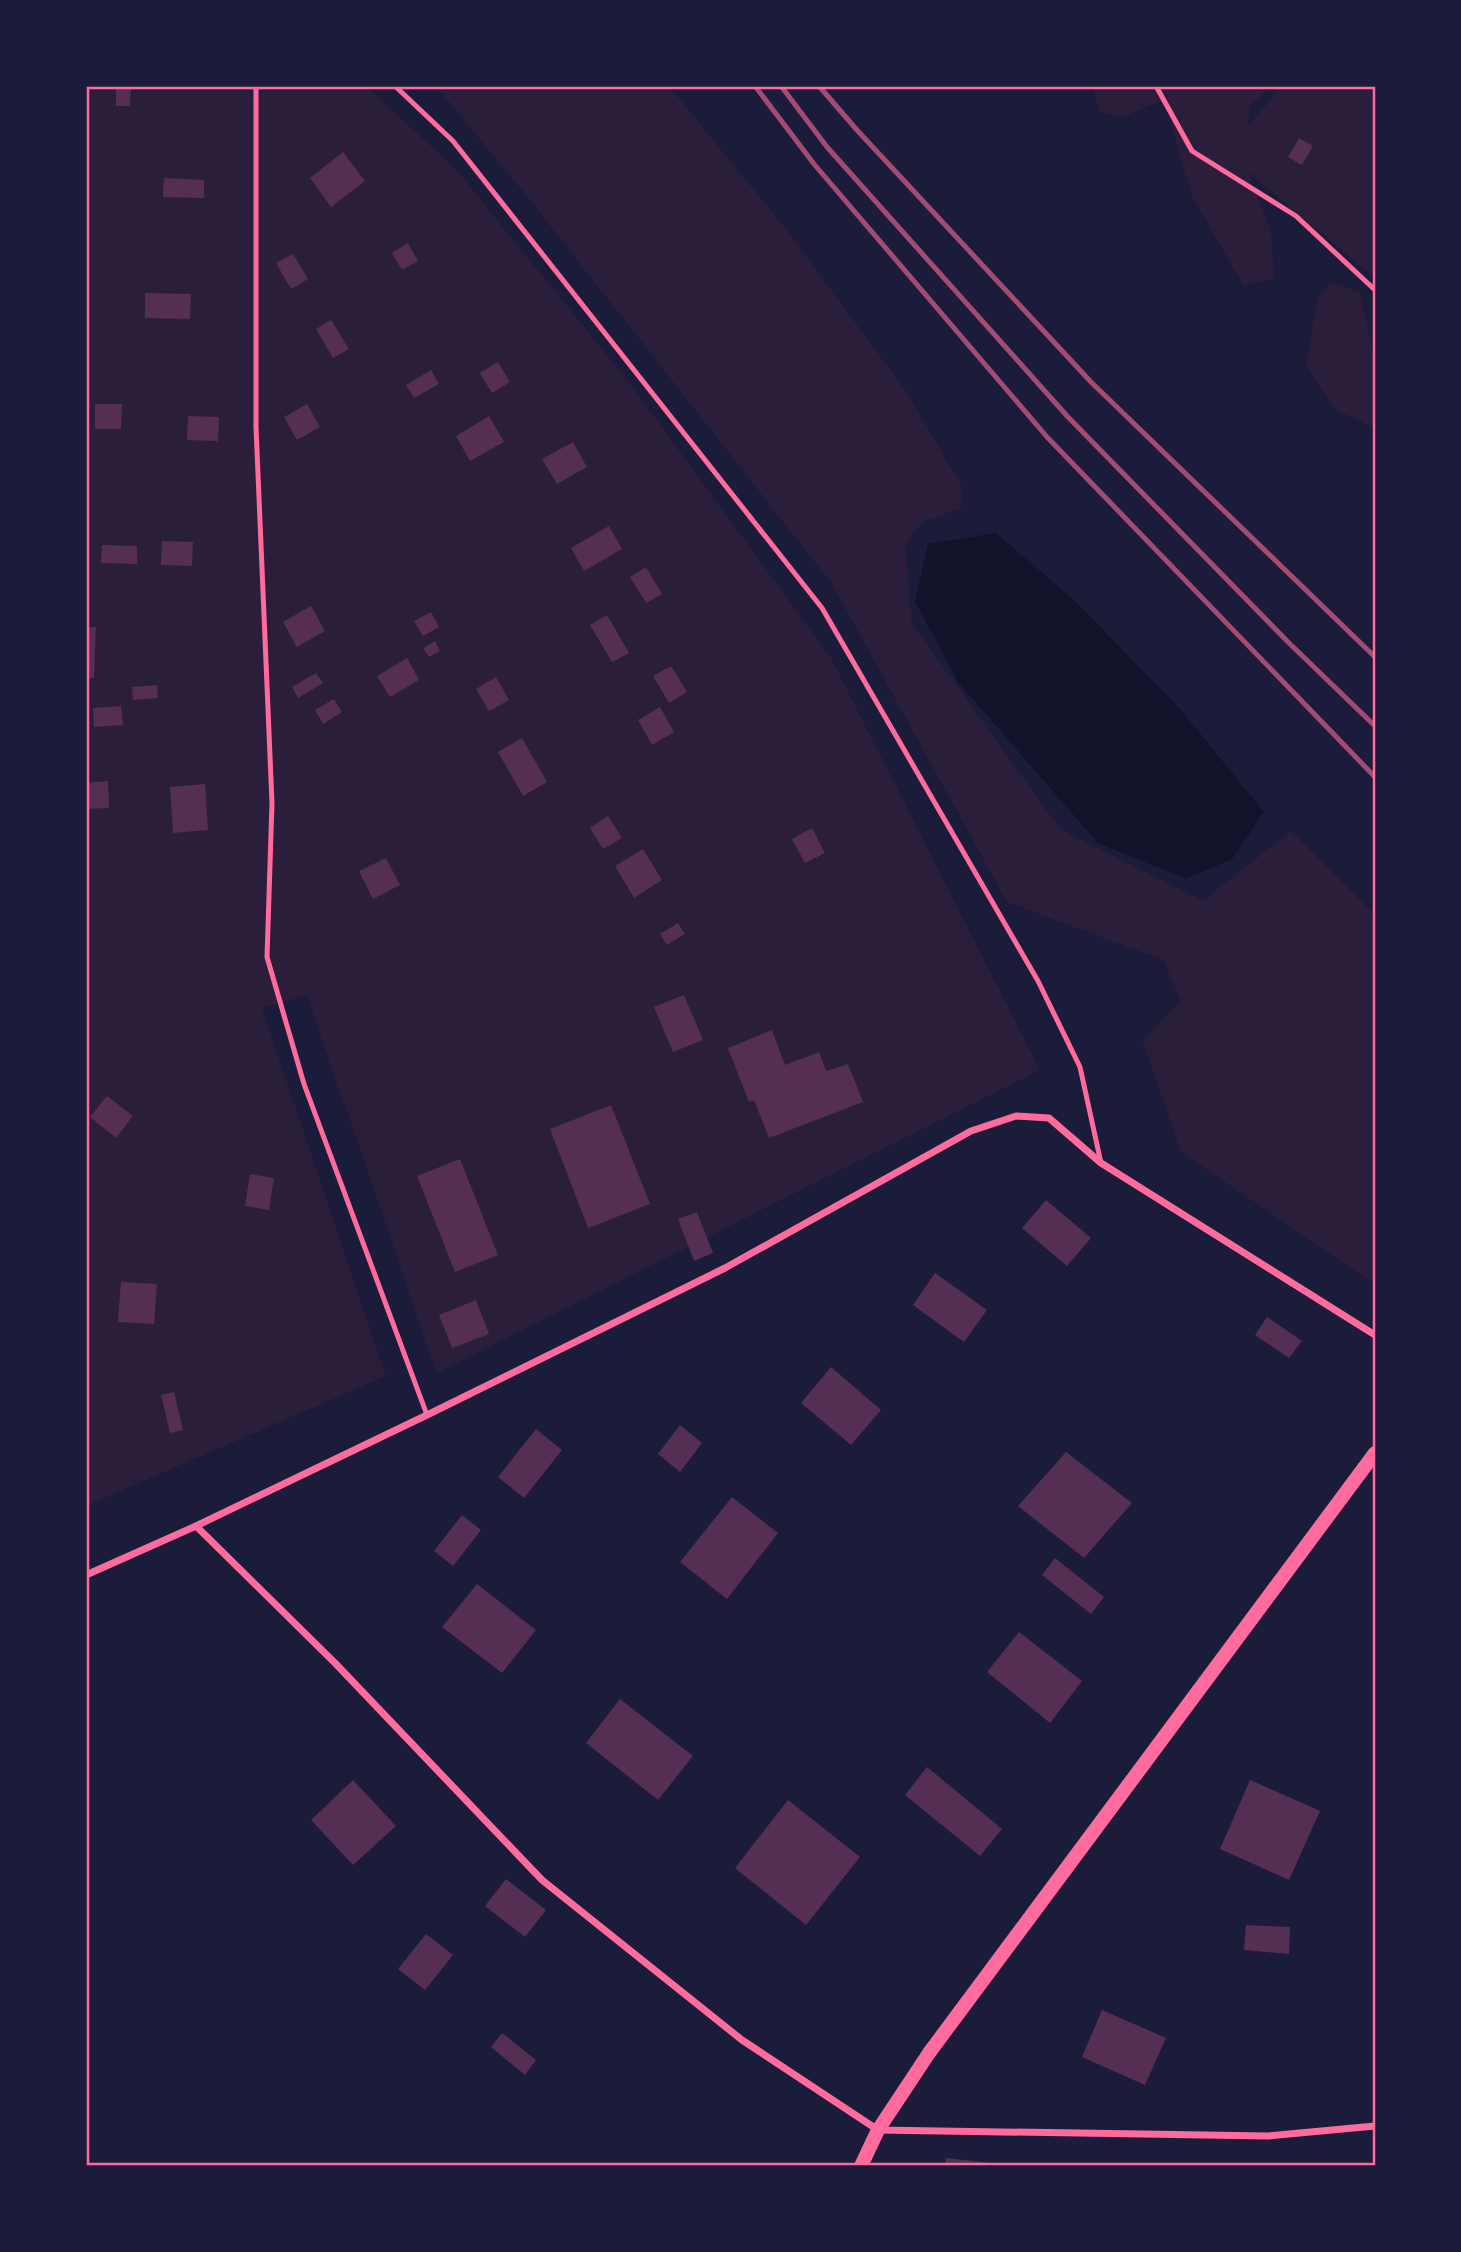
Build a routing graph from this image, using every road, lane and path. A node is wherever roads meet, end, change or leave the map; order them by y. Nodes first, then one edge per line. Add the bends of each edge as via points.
1 (256, 86) edge
2 (395, 86) edge
3 (1156, 86) edge
4 (1375, 290) edge
5 (1101, 1163) junction
6 (1375, 1335) edge
7 (427, 1415) junction
8 (1375, 1453) edge
9 (196, 1526) junction
10 (86, 1575) edge
11 (1375, 2126) edge
12 (878, 2130) junction
13 (861, 2166) edge

1 - 7 lane via 256,427 272,803 267,957 304,1084
2 - 5 lane via 453,141 822,608 1038,981 1080,1067
3 - 4 lane via 1192,151 1296,216
5 - 6 street
5 - 7 street via 1049,1118 1016,1116 971,1131 725,1268
7 - 9 street
8 - 12 main road via 937,2042
9 - 10 street
9 - 12 street via 335,1663 542,1880 742,2040
11 - 12 street via 1268,2136
12 - 13 main road

